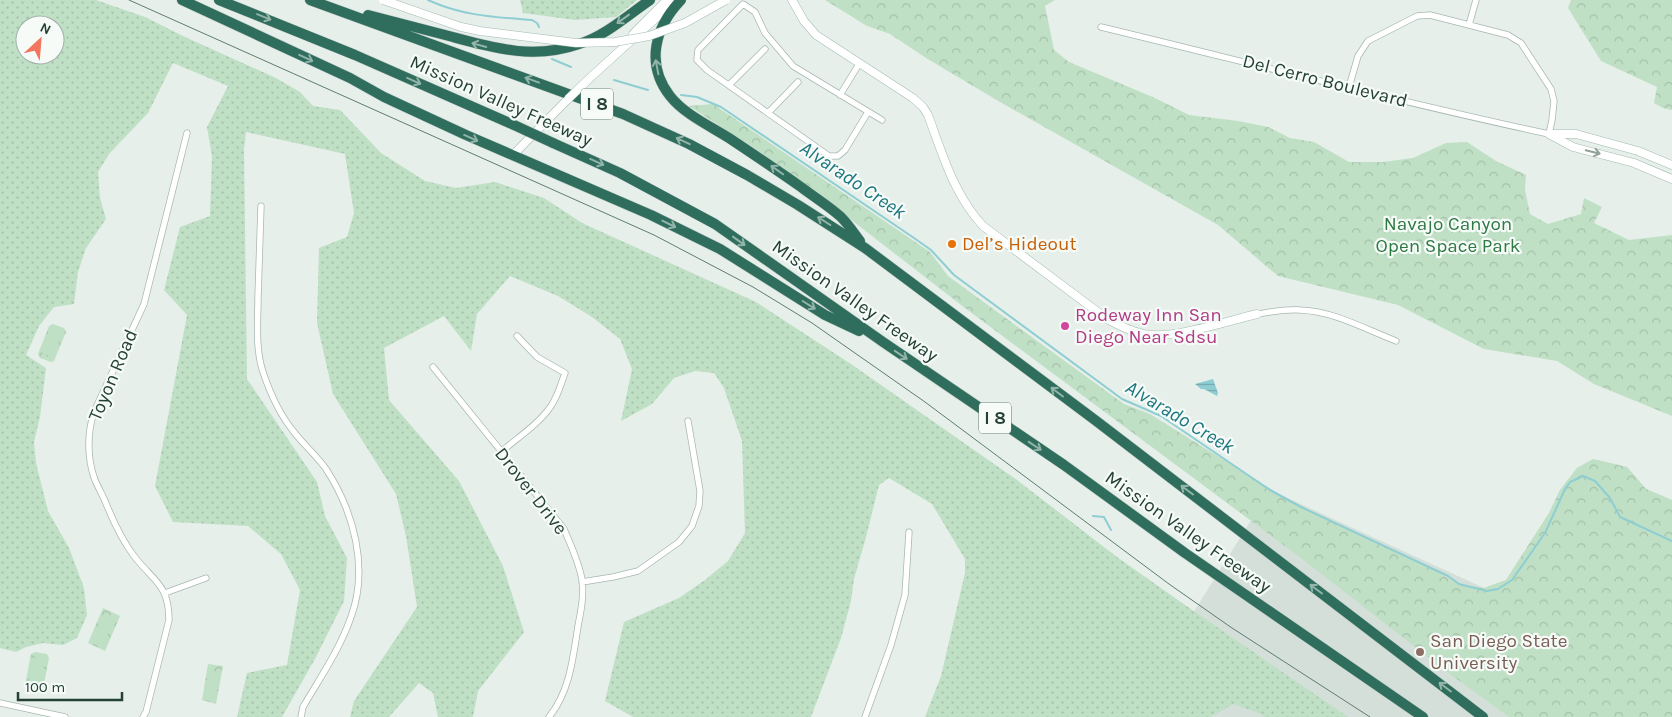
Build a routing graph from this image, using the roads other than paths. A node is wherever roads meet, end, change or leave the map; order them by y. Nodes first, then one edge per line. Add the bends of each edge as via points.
1 (182, 0) edge
2 (219, 0) edge
3 (311, 0) edge
4 (383, 0) edge
5 (650, 0) edge
6 (667, 0) edge
7 (676, 0) edge
8 (680, 0) edge
9 (726, 0) edge
10 (792, 0) edge
11 (1476, 0) edge
12 (1469, 25) junction
13 (1101, 27) dead end
14 (765, 48) dead end
15 (621, 49) junction
16 (859, 64) junction
17 (798, 82) dead end
18 (729, 85) junction
19 (1349, 87) junction
20 (840, 95) junction
21 (868, 112) junction
22 (768, 113) junction
23 (882, 120) dead end
24 (187, 133) dead end
25 (1549, 134) junction
26 (512, 155) junction
27 (1672, 165) edge
28 (1672, 178) edge
29 (261, 206) dead end
30 (865, 248) junction
31 (1257, 314) joint
32 (517, 336) dead end
33 (1396, 341) dead end
34 (883, 342) junction
35 (433, 368) dead end
36 (688, 422) dead end
37 (501, 452) junction
38 (909, 532) dead end
39 (206, 578) dead end
40 (582, 582) junction
41 (165, 593) junction
42 (0, 702) edge
43 (552, 716) edge
44 (65, 717) edge
45 (143, 717) edge
46 (301, 717) edge
47 (865, 717) edge
48 (1424, 717) edge
49 (1484, 717) edge

1 -> 26 highway
2 -> 34 highway, Mission Valley Freeway / I 8, bridge via 355,55 620,173 715,224
5 -> 3 highway via 580,44 551,51 528,52 494,48
30 -> 3 highway, Mission Valley Freeway / I 8 via 747,175 640,122
4 - 9 street, bridge via 461,27 576,42 615,42 649,36 684,23
6 - 15 street
7 - 15 street
30 -> 8 highway via 842,218 670,98 658,74 656,42 669,13
10 - 16 street via 816,35
11 - 12 street
12 - 19 street via 1430,15 1417,16 1368,41 1358,56
12 - 25 street via 1508,35 1521,43 1554,101
13 - 19 street, Del Cerro Boulevard
14 - 18 street
15 - 26 street, bridge
16 - 20 street
16 - 31 street via 923,106 952,178 982,226 1107,319 1143,334 1162,335
17 - 22 street
18 - 20 street via 698,60 698,50 743,4 755,12 765,33 793,66
18 - 22 street
19 - 25 street, Del Cerro Boulevard
20 - 21 street
21 - 22 street via 838,156 829,156
21 - 23 street
24 - 41 street, Toyon Road via 144,304 94,412 89,446 96,482 116,529
25 - 27 street, Del Cerro Boulevard via 1576,134 1638,151
25 -> 28 street, Del Cerro Boulevard via 1573,147 1634,162
26 -> 34 highway via 651,215 720,249 825,315
29 - 46 street via 257,340 262,370 280,411 326,470 344,501 358,552 359,582 352,616 303,707
49 -> 30 highway, Mission Valley Freeway / I 8
31 - 33 street via 1302,310 1328,314
32 - 37 street via 537,357 565,373 557,395 543,416
34 -> 48 highway, Mission Valley Freeway / I 8
35 - 37 street, Drover Drive
36 - 40 street via 700,491 698,513 692,526 679,542 638,571
37 - 40 street, Drover Drive via 564,530
38 - 47 street via 905,595
39 - 41 street
40 - 43 street, Drover Drive via 583,600 571,670
41 - 45 street, Toyon Road via 169,620
42 - 44 street

